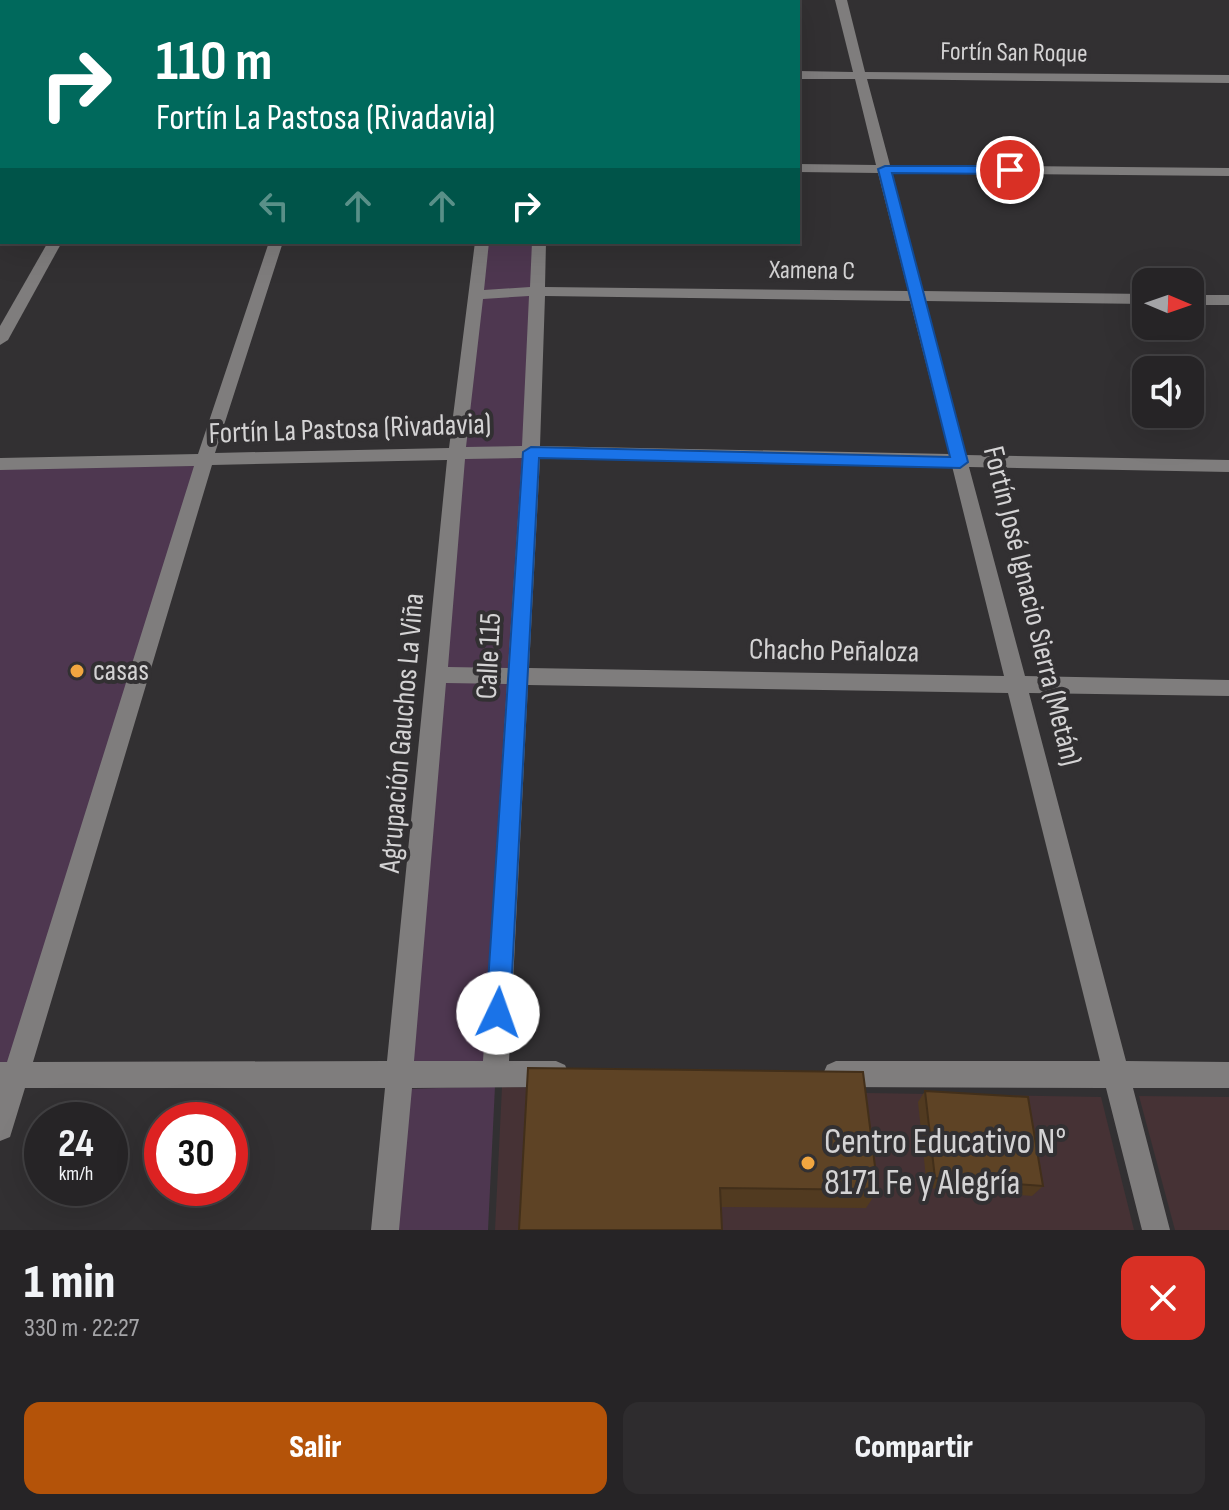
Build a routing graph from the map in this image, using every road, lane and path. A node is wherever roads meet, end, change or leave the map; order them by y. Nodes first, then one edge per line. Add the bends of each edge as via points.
1 (841, 0) edge
2 (800, 75) edge
3 (862, 75) junction
4 (1229, 79) edge
5 (800, 168) edge
6 (885, 169) junction
7 (1229, 172) edge
8 (54, 244) edge
9 (275, 244) edge
10 (482, 244) edge
11 (539, 244) edge
12 (537, 291) junction
13 (477, 295) junction
14 (918, 297) junction
15 (1132, 299) edge
16 (1204, 300) edge
17 (1229, 300) edge
18 (0, 340) edge
19 (531, 452) junction
20 (457, 453) junction
21 (204, 461) junction
22 (960, 462) junction
23 (0, 464) edge
24 (1229, 466) edge
25 (438, 675) junction
26 (518, 676) junction
27 (1018, 684) junction
28 (1229, 688) edge
29 (400, 1072) junction
30 (1116, 1073) junction
31 (495, 1074) junction
32 (574, 1074) edge
33 (813, 1074) edge
34 (8, 1075) edge
35 (1229, 1075) edge
36 (0, 1127) edge
37 (385, 1230) edge
38 (1156, 1230) edge

1 - 3 street, Fortín José Ignacio Sierra (Metán)
2 - 3 street, Fortín San Roque
3 - 4 street, Fortín San Roque
3 - 6 street, Fortín José Ignacio Sierra (Metán)
5 - 6 street
6 - 7 street
6 - 14 street, Fortín José Ignacio Sierra (Metán)
8 - 18 street
9 - 21 street
10 - 13 street, Agrupación Gauchos La Viña
11 - 12 street, Calle 115
12 - 13 street, Xamena C
12 - 14 street, Xamena C
12 - 19 street, Calle 115
13 - 20 street, Agrupación Gauchos La Viña
14 - 15 street, Xamena C
14 - 22 street, Fortín José Ignacio Sierra (Metán)
16 - 17 street
19 - 20 street, Fortín La Pastosa (Rivadavia)
19 - 22 street, Fortín La Pastosa (Rivadavia)
19 - 26 street, Calle 115
20 - 21 street, Fortín La Pastosa (Rivadavia)
20 - 25 street, Agrupación Gauchos La Viña
21 - 23 street, Fortín La Pastosa (Rivadavia)
21 - 34 street
22 - 24 street, Fortín La Pastosa (Rivadavia)
22 - 27 street, Fortín José Ignacio Sierra (Metán)
25 - 26 street, Chacho Peñaloza
25 - 29 street, Agrupación Gauchos La Viña
26 - 27 street, Chacho Peñaloza
26 - 31 street, Calle 115
27 - 28 street, Chacho Peñaloza
27 - 30 street, Fortín José Ignacio Sierra (Metán)
29 - 31 street
29 - 34 street
29 - 37 street, Agrupación Gauchos La Viña
30 - 33 street
30 - 35 street
30 - 38 street, Fortín José Ignacio Sierra (Metán)
31 - 32 street
34 - 36 street

